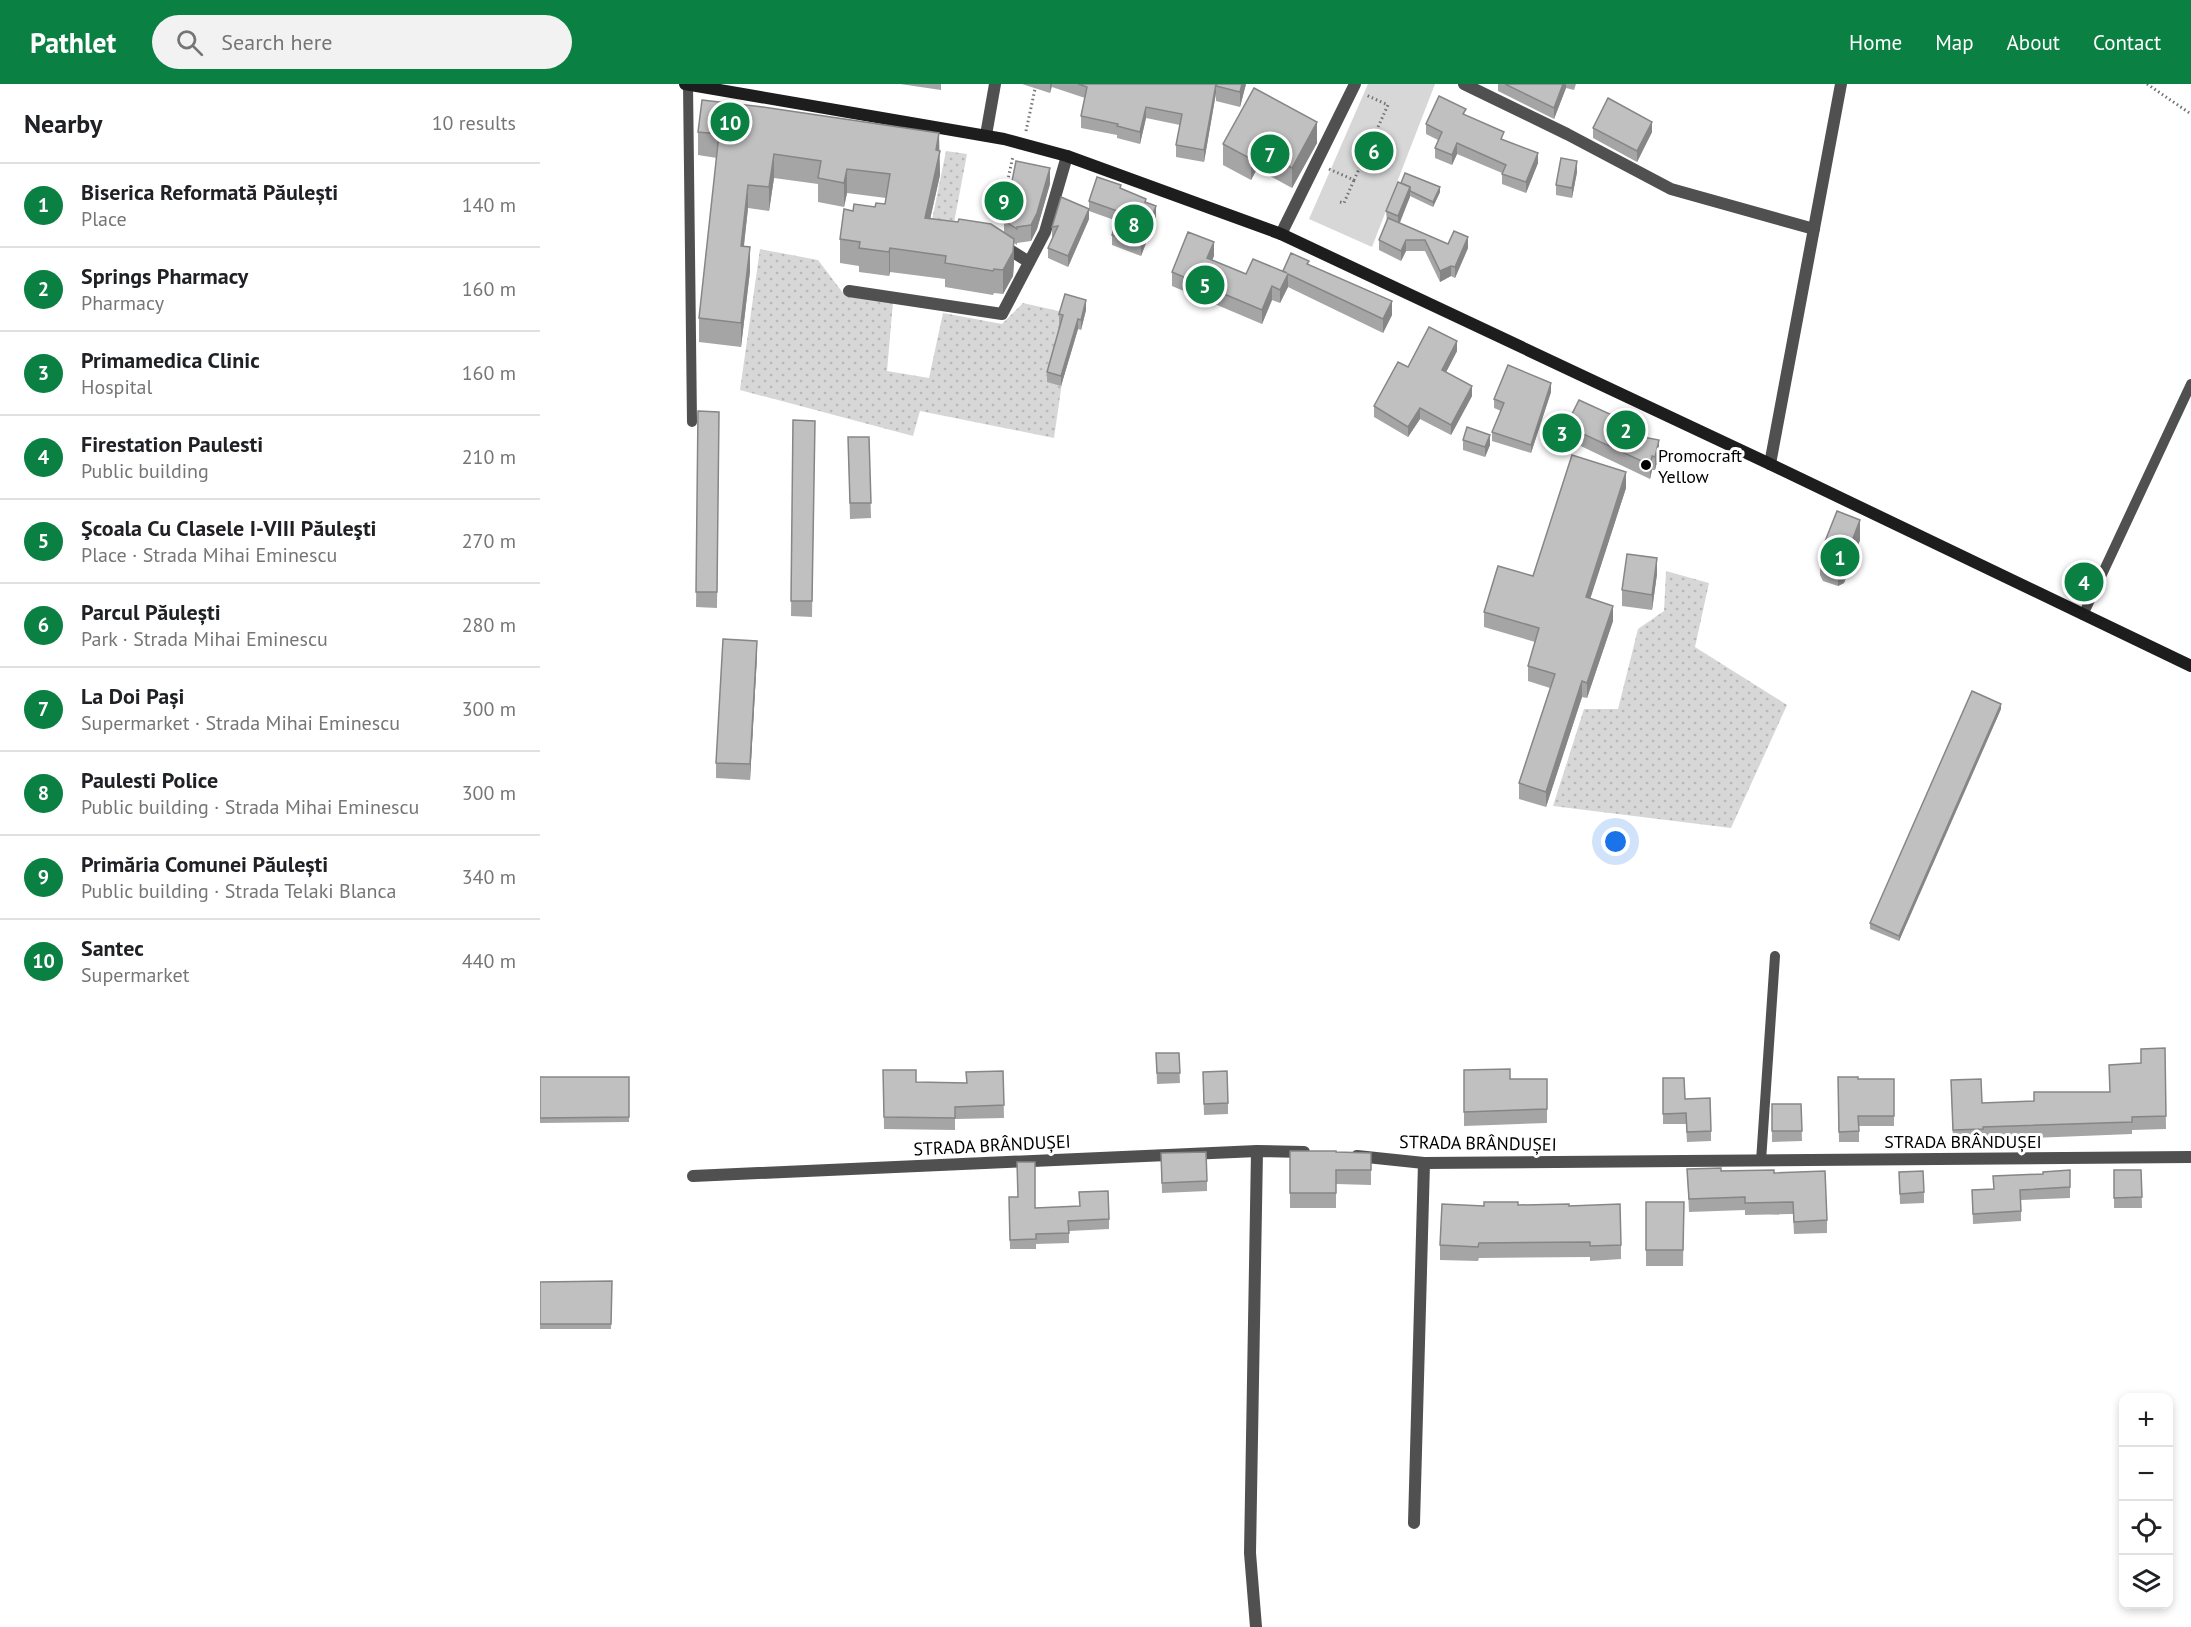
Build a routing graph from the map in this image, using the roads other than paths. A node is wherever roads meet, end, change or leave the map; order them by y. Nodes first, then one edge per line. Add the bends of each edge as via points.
1 (687, 84) edge
2 (995, 84) edge
3 (1354, 84) edge
4 (1464, 84) edge
5 (1841, 84) edge
6 (986, 135) junction
7 (1067, 156) junction
8 (1814, 229) junction
9 (1281, 234) junction
10 (994, 240) edge
11 (1029, 262) junction
12 (849, 291) dead end
13 (2191, 384) edge
14 (692, 422) dead end
15 (1770, 464) junction
16 (2083, 615) junction
17 (2191, 666) edge
18 (1775, 956) dead end
19 (1257, 1151) junction
20 (1321, 1153) edge
21 (1343, 1154) edge
22 (2191, 1157) edge
23 (1761, 1161) junction
24 (1424, 1163) junction
25 (693, 1176) dead end
26 (1414, 1523) dead end
27 (1256, 1627) edge

1 - 6 main road
1 - 14 lane
2 - 6 street
3 - 9 street
4 - 8 street via 1671,189
5 - 8 street
6 - 7 main road
7 - 9 main road
7 - 11 street via 1046,232
8 - 15 street
9 - 15 main road
10 - 11 street
11 - 12 street via 1002,314
13 - 16 lane
15 - 16 main road
16 - 17 main road
18 - 23 lane
19 - 20 street, STRADA BRÂNDUȘEI
19 - 25 street, STRADA BRÂNDUȘEI
19 - 27 street via 1250,1553
21 - 24 street, STRADA BRÂNDUȘEI
22 - 23 street, STRADA BRÂNDUȘEI
23 - 24 street, STRADA BRÂNDUȘEI
24 - 26 street

